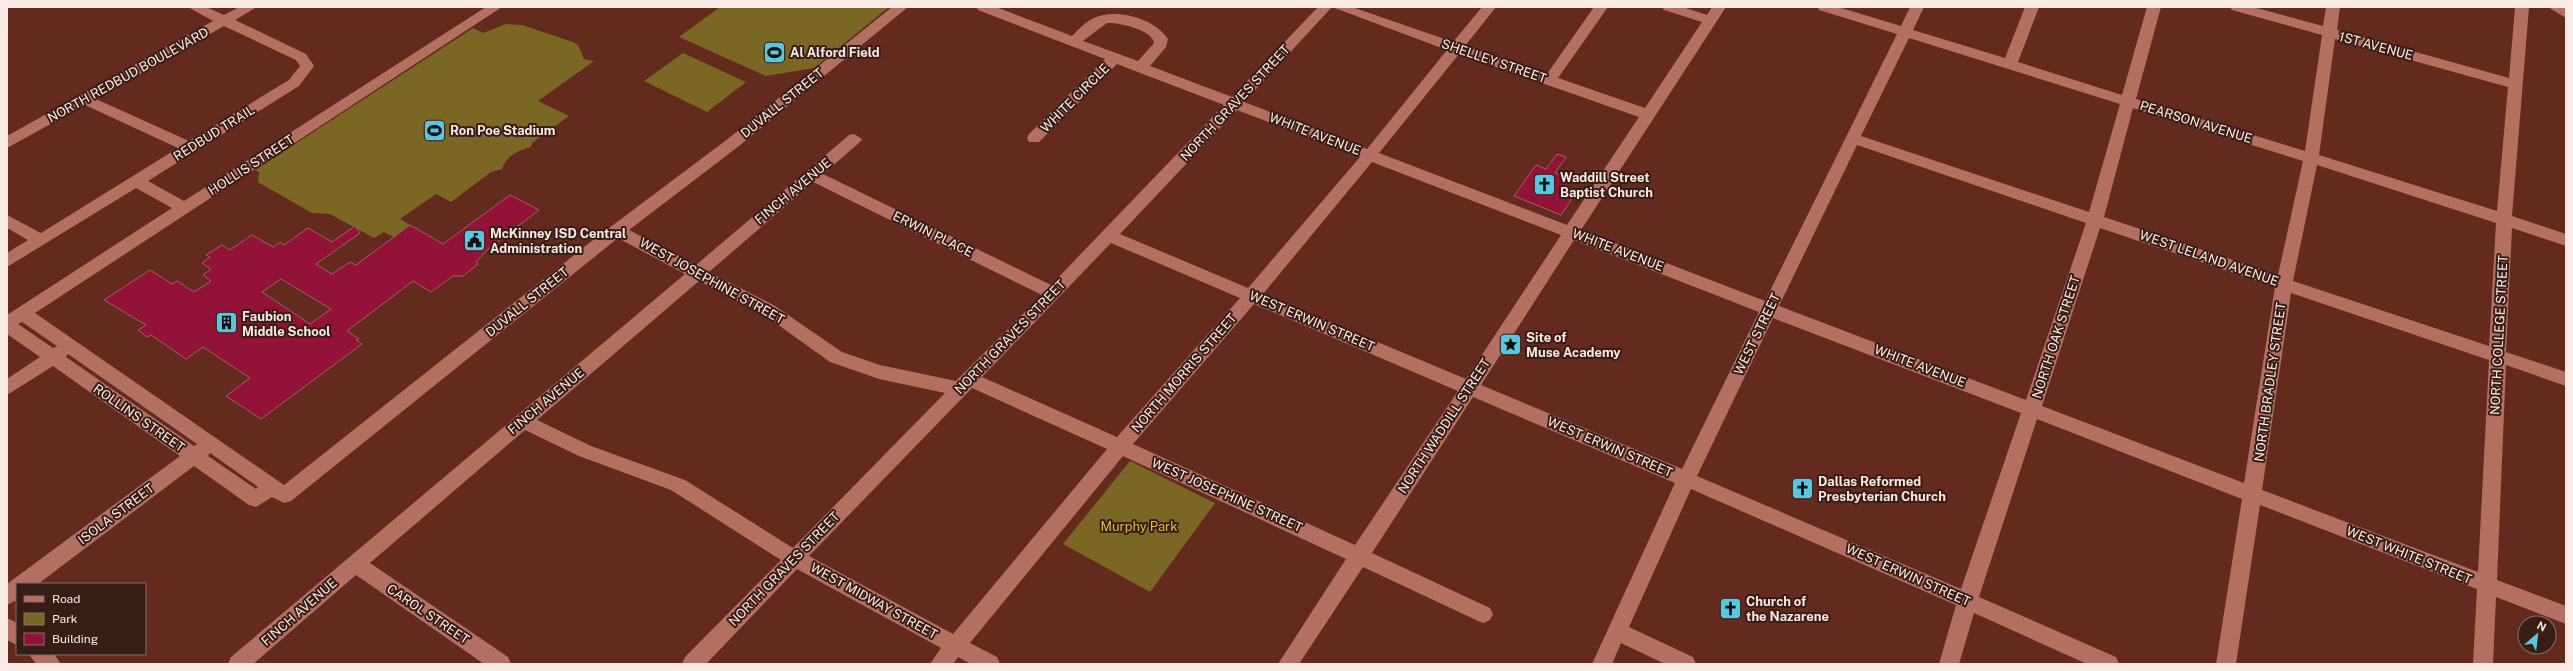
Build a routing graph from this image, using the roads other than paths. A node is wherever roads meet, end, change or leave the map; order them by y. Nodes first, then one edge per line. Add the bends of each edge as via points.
1 (195, 7) edge
2 (250, 7) edge
3 (495, 7) edge
4 (901, 7) edge
5 (983, 7) edge
6 (1339, 7) edge
7 (1489, 7) edge
8 (1601, 7) edge
9 (1668, 7) edge
10 (1824, 7) edge
11 (1917, 7) edge
12 (2032, 7) edge
13 (2154, 7) edge
14 (2237, 7) edge
15 (2333, 7) edge
16 (2522, 7) edge
17 (2555, 7) edge
18 (1318, 9) edge
19 (1714, 14) edge
20 (2566, 14) edge
21 (224, 22) junction
22 (1905, 33) junction
23 (2328, 33) junction
24 (1074, 42) junction
25 (1456, 48) junction
26 (1115, 58) junction
27 (2010, 65) junction
28 (1141, 67) junction
29 (1550, 80) junction
30 (2514, 84) junction
31 (84, 99) junction
32 (2129, 102) junction
33 (1235, 103) junction
34 (1649, 115) junction
35 (1034, 138) dead end
36 (1852, 138) junction
37 (854, 139) dead end
38 (7, 143) edge
39 (191, 148) junction
40 (1370, 155) junction
41 (2311, 158) junction
42 (812, 175) junction
43 (136, 181) junction
44 (184, 208) junction
45 (2504, 219) junction
46 (2095, 220) junction
47 (7, 221) edge
48 (619, 232) junction
49 (1571, 232) junction
50 (1109, 236) junction
51 (41, 240) junction
52 (2566, 240) edge
53 (7, 261) edge
54 (698, 272) junction
55 (2284, 284) junction
56 (1053, 293) junction
57 (1250, 296) junction
58 (1769, 308) junction
59 (22, 313) junction
60 (7, 324) edge
61 (69, 347) junction
62 (2498, 357) junction
63 (52, 358) junction
64 (2566, 379) edge
65 (964, 384) junction
66 (7, 388) edge
67 (1468, 388) junction
68 (2033, 410) junction
69 (523, 420) junction
70 (210, 444) junction
71 (1121, 447) junction
72 (193, 456) junction
73 (1686, 479) junction
74 (278, 490) junction
75 (2253, 493) junction
76 (1360, 556) junction
77 (795, 557) junction
78 (355, 564) junction
79 (24, 583) edge
80 (2487, 586) junction
81 (16, 589) edge
82 (7, 596) edge
83 (1967, 602) junction
84 (1483, 614) dead end
85 (2566, 615) edge
86 (7, 627) edge
87 (1616, 631) junction
88 (16, 635) edge
89 (955, 646) junction
90 (40, 655) edge
91 (51, 664) edge
92 (238, 664) edge
93 (501, 664) edge
94 (692, 664) edge
95 (940, 664) edge
96 (990, 664) edge
97 (1288, 664) edge
98 (1602, 664) edge
99 (1686, 664) edge
100 (1949, 664) edge
101 (2109, 664) edge
102 (2226, 664) edge
103 (2483, 664) edge

1 - 21 street, REDBUD TRAIL
2 - 21 street, NORTH REDBUD BOULEVARD
3 - 44 street, HOLLIS STREET
4 - 48 street, DUVALL STREET
5 - 24 street, WHITE AVENUE
6 - 25 street, SHELLEY STREET
7 - 25 street, NORTH MORRIS STREET
8 - 29 street
9 - 19 street
10 - 22 street, PEARSON AVENUE
11 - 22 street, WEST STREET
12 - 27 street
13 - 32 street, NORTH OAK STREET
14 - 23 street, 1ST AVENUE
15 - 23 street, NORTH BRADLEY STREET
16 - 30 street, NORTH COLLEGE STREET
17 - 20 street
18 - 33 street, NORTH GRAVES STREET
19 - 34 street, NORTH WADDILL STREET
21 - 31 street, NORTH REDBUD BOULEVARD
21 - 39 street, REDBUD TRAIL via 301,57 307,66 294,83
22 - 27 street, PEARSON AVENUE
22 - 36 street, WEST STREET
23 - 30 street, 1ST AVENUE
23 - 41 street, NORTH BRADLEY STREET
24 - 26 street, WHITE AVENUE
24 - 28 street via 1097,21 1105,18 1145,27 1157,34 1161,44
25 - 29 street, SHELLEY STREET
25 - 40 street, NORTH MORRIS STREET
26 - 28 street, WHITE AVENUE
26 - 35 street, WHITE CIRCLE
27 - 32 street, PEARSON AVENUE
28 - 33 street, WHITE AVENUE
29 - 34 street, SHELLEY STREET
30 - 45 street, NORTH COLLEGE STREET
31 - 38 street, NORTH REDBUD BOULEVARD
31 - 39 street
32 - 41 street, PEARSON AVENUE
32 - 46 street, NORTH OAK STREET
33 - 40 street, WHITE AVENUE
33 - 50 street, NORTH GRAVES STREET
34 - 49 street, NORTH WADDILL STREET
36 - 46 street, WEST LELAND AVENUE
36 - 58 street, WEST STREET
37 - 42 street, FINCH AVENUE
39 - 43 street, REDBUD TRAIL
40 - 49 street, WHITE AVENUE
40 - 57 street, NORTH MORRIS STREET
41 - 45 street, PEARSON AVENUE
41 - 55 street, NORTH BRADLEY STREET
42 - 54 street, FINCH AVENUE
42 - 56 street, ERWIN PLACE
43 - 44 street
43 - 51 street, REDBUD TRAIL
44 - 59 street, HOLLIS STREET
45 - 52 street, PEARSON AVENUE
45 - 62 street, NORTH COLLEGE STREET
46 - 55 street, WEST LELAND AVENUE
46 - 68 street, NORTH OAK STREET
47 - 51 street
48 - 54 street, WEST JOSEPHINE STREET
48 - 74 street, DUVALL STREET via 597,246
49 - 58 street, WHITE AVENUE
49 - 67 street, NORTH WADDILL STREET
50 - 56 street, NORTH GRAVES STREET
50 - 57 street, WEST ERWIN STREET
51 - 53 street, REDBUD TRAIL
54 - 65 street, WEST JOSEPHINE STREET via 769,310 836,357 879,372
54 - 69 street, FINCH AVENUE
55 - 62 street, WEST LELAND AVENUE
55 - 75 street, NORTH BRADLEY STREET
56 - 65 street, NORTH GRAVES STREET
57 - 67 street, WEST ERWIN STREET
57 - 71 street, NORTH MORRIS STREET
58 - 68 street, WHITE AVENUE
58 - 73 street, WEST STREET
59 - 60 street, HOLLIS STREET
59 - 61 street, ROLLINS STREET
60 - 63 street, ROLLINS STREET
61 - 63 street
61 - 70 street, ROLLINS STREET
62 - 64 street, WEST LELAND AVENUE
62 - 80 street, NORTH COLLEGE STREET
63 - 66 street
63 - 72 street, ROLLINS STREET
65 - 71 street, WEST JOSEPHINE STREET
65 - 77 street, NORTH GRAVES STREET
67 - 73 street, WEST ERWIN STREET
67 - 76 street, NORTH WADDILL STREET
68 - 75 street, WHITE AVENUE
68 - 83 street, NORTH OAK STREET
69 - 77 street, WEST MIDWAY STREET via 585,451 678,485 754,535
69 - 78 street, FINCH AVENUE
70 - 72 street, ISOLA STREET
70 - 74 street, ROLLINS STREET
71 - 76 street, WEST JOSEPHINE STREET
71 - 89 street, NORTH MORRIS STREET
72 - 74 street, ROLLINS STREET via 256,499
72 - 79 street, ISOLA STREET
73 - 83 street, WEST ERWIN STREET
73 - 87 street, WEST STREET
75 - 80 street, WEST WHITE STREET
75 - 102 street, NORTH BRADLEY STREET
76 - 84 street, WEST JOSEPHINE STREET
76 - 97 street, NORTH WADDILL STREET
77 - 89 street, WEST MIDWAY STREET
77 - 94 street, NORTH GRAVES STREET
78 - 92 street, FINCH AVENUE
78 - 93 street, CAROL STREET
80 - 85 street, WEST WHITE STREET
80 - 103 street, NORTH COLLEGE STREET
81 - 82 street
83 - 100 street, NORTH OAK STREET
83 - 101 street, WEST ERWIN STREET
86 - 88 street
87 - 98 street, WEST STREET
87 - 99 street
89 - 95 street, NORTH MORRIS STREET
89 - 96 street, WEST MIDWAY STREET
90 - 91 street

